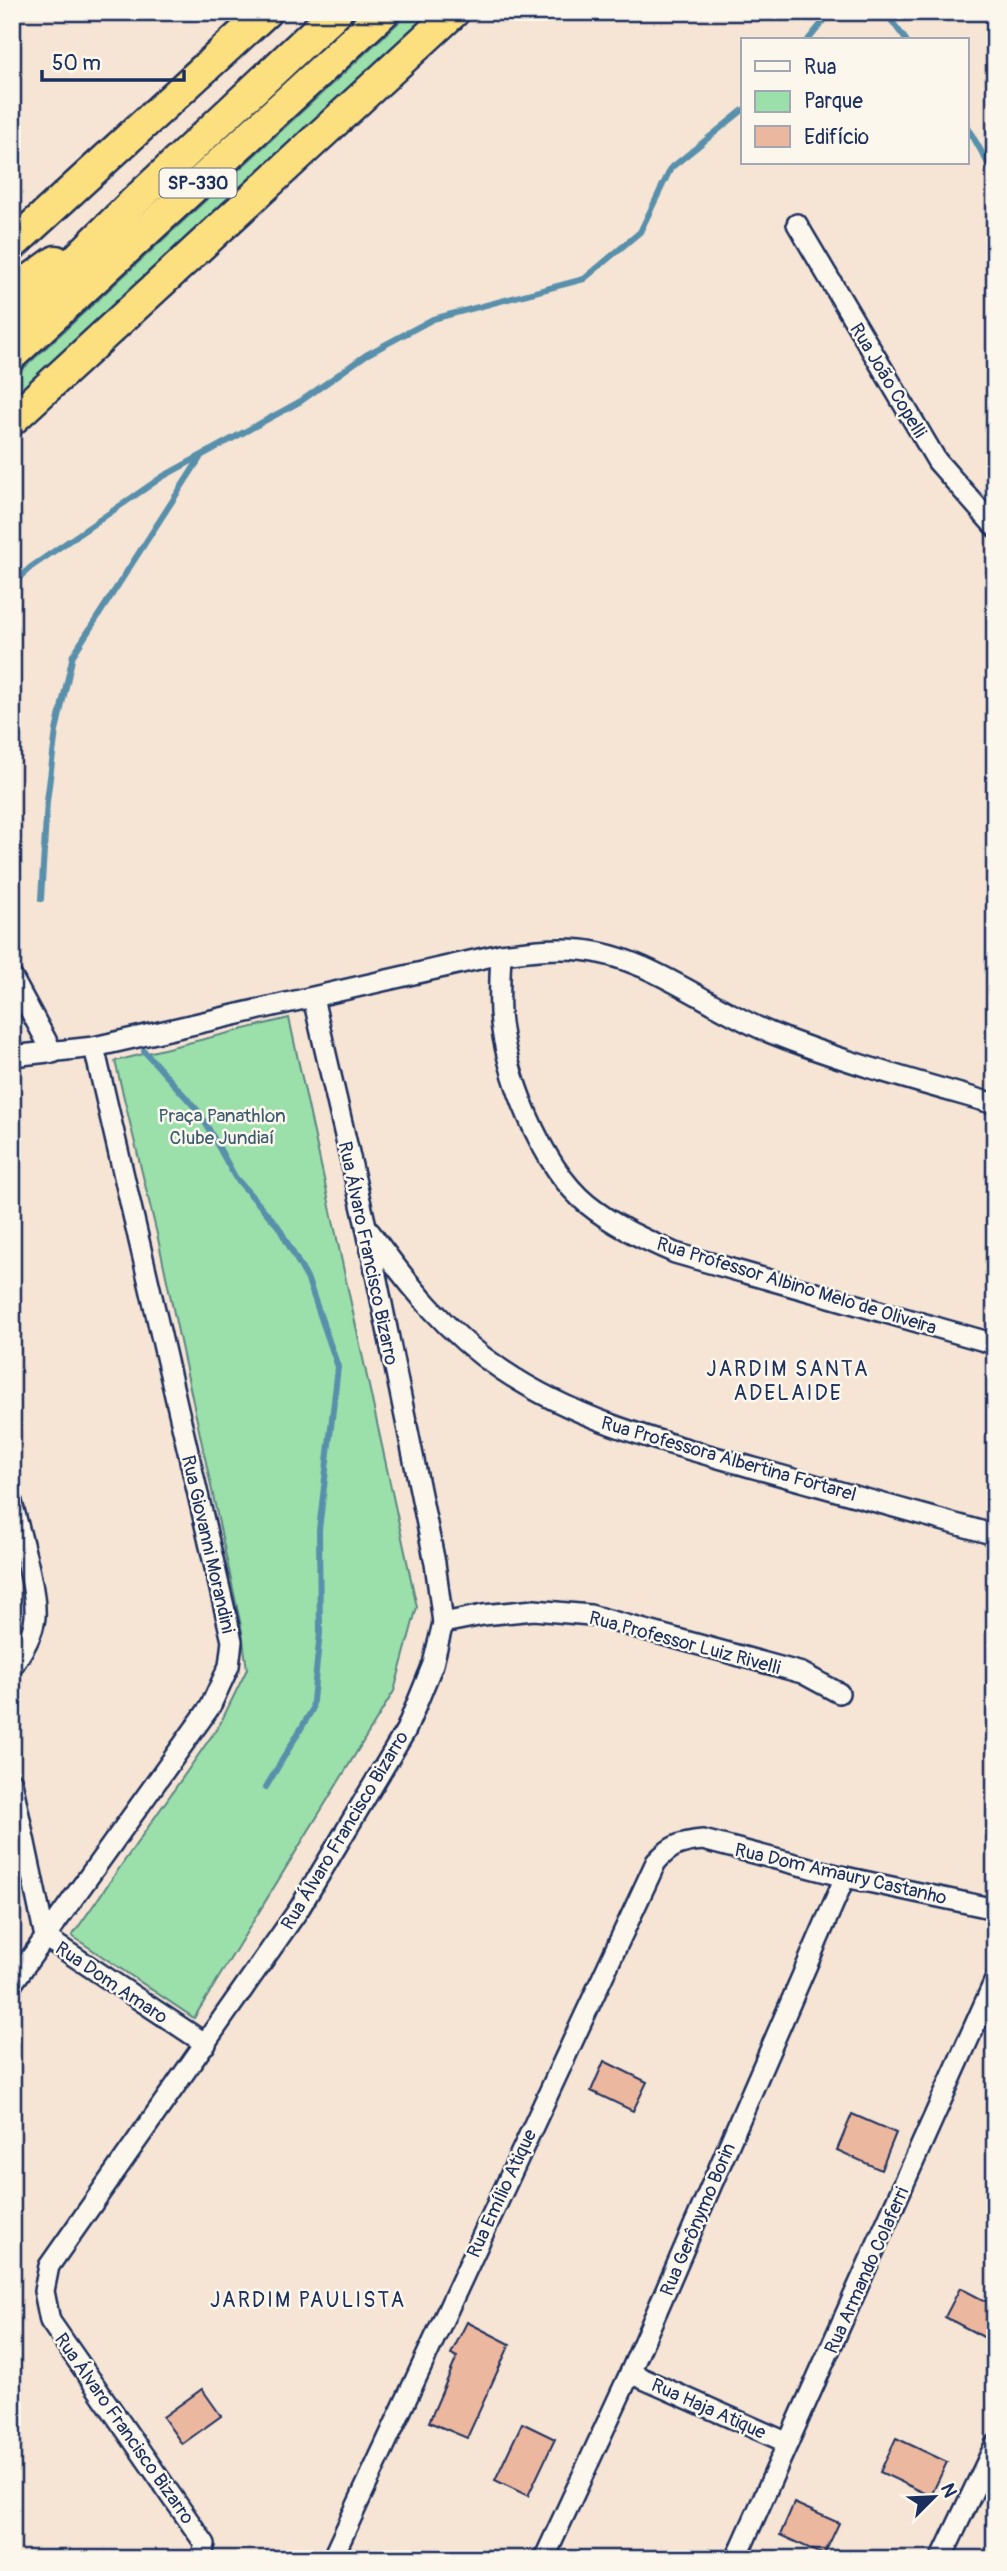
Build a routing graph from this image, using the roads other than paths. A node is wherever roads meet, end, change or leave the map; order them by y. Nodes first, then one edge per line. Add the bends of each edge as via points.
1 (266, 12) edge
2 (336, 12) edge
3 (384, 12) edge
4 (454, 12) edge
5 (135, 201) junction
6 (797, 224) dead end
7 (12, 245) edge
8 (12, 293) edge
9 (12, 323) edge
10 (12, 355) edge
11 (12, 420) edge
12 (993, 527) edge
13 (500, 954) junction
14 (12, 976) edge
15 (313, 998) junction
16 (94, 1047) junction
17 (53, 1053) junction
18 (12, 1056) edge
19 (995, 1104) edge
20 (366, 1226) junction
21 (995, 1343) edge
22 (12, 1502) edge
23 (995, 1535) edge
24 (443, 1623) junction
25 (12, 1667) edge
26 (839, 1693) dead end
27 (12, 1782) edge
28 (687, 1842) joint
29 (845, 1877) junction
30 (995, 1909) edge
31 (45, 1937) junction
32 (995, 1980) edge
33 (12, 1984) edge
34 (206, 2044) junction
35 (630, 2373) junction
36 (788, 2443) junction
37 (995, 2445) edge
38 (201, 2559) edge
39 (332, 2559) edge
40 (544, 2559) edge
41 (736, 2559) edge
42 (941, 2559) edge

1 - 7 highway
2 - 5 highway, SP-330
3 - 10 highway, SP-330
4 - 11 highway
5 - 8 highway
5 - 9 highway, SP-330
6 - 12 street, Rua João Copelli via 937,461
13 - 15 street
13 - 19 street via 581,950 619,958 768,1032 859,1065
13 - 21 street, Rua Professor Albino Melo de Oliveira via 500,1014 514,1079 527,1116 553,1164 585,1202 625,1231 675,1252
14 - 17 street
15 - 16 street
15 - 20 street, Rua Álvaro Francisco Bizarro
16 - 17 street
16 - 31 street, Rua Giovanni Morandini via 232,1641 229,1666 210,1707
17 - 18 street
20 - 23 street, Rua Professora Albertina Fortarel via 440,1320 500,1370 574,1411 633,1434
20 - 24 street, Rua Álvaro Francisco Bizarro via 435,1563
22 - 25 street via 35,1616 29,1641
24 - 26 street, Rua Professor Luiz Rivelli via 534,1610 590,1615 802,1673
24 - 34 street, Rua Álvaro Francisco Bizarro via 433,1664 406,1730 299,1909
27 - 31 street, Rua Dom Amaro
28 - 29 street, Rua Dom Amaury Castanho via 703,1840
28 - 39 street, Rua Emílio Atique via 668,1849 656,1862
29 - 30 street, Rua Dom Amaury Castanho
29 - 35 street, Rua Gerônymo Borin
31 - 33 street, Rua Giovanni Morandini
31 - 34 street, Rua Dom Amaro
32 - 36 street, Rua Armando Colaferri
34 - 38 street, Rua Álvaro Francisco Bizarro via 48,2266 44,2291 50,2321 205,2544
35 - 36 street, Rua Haja Atique
35 - 40 street, Rua Gerônymo Borin
36 - 41 street, Rua Armando Colaferri
37 - 42 street

